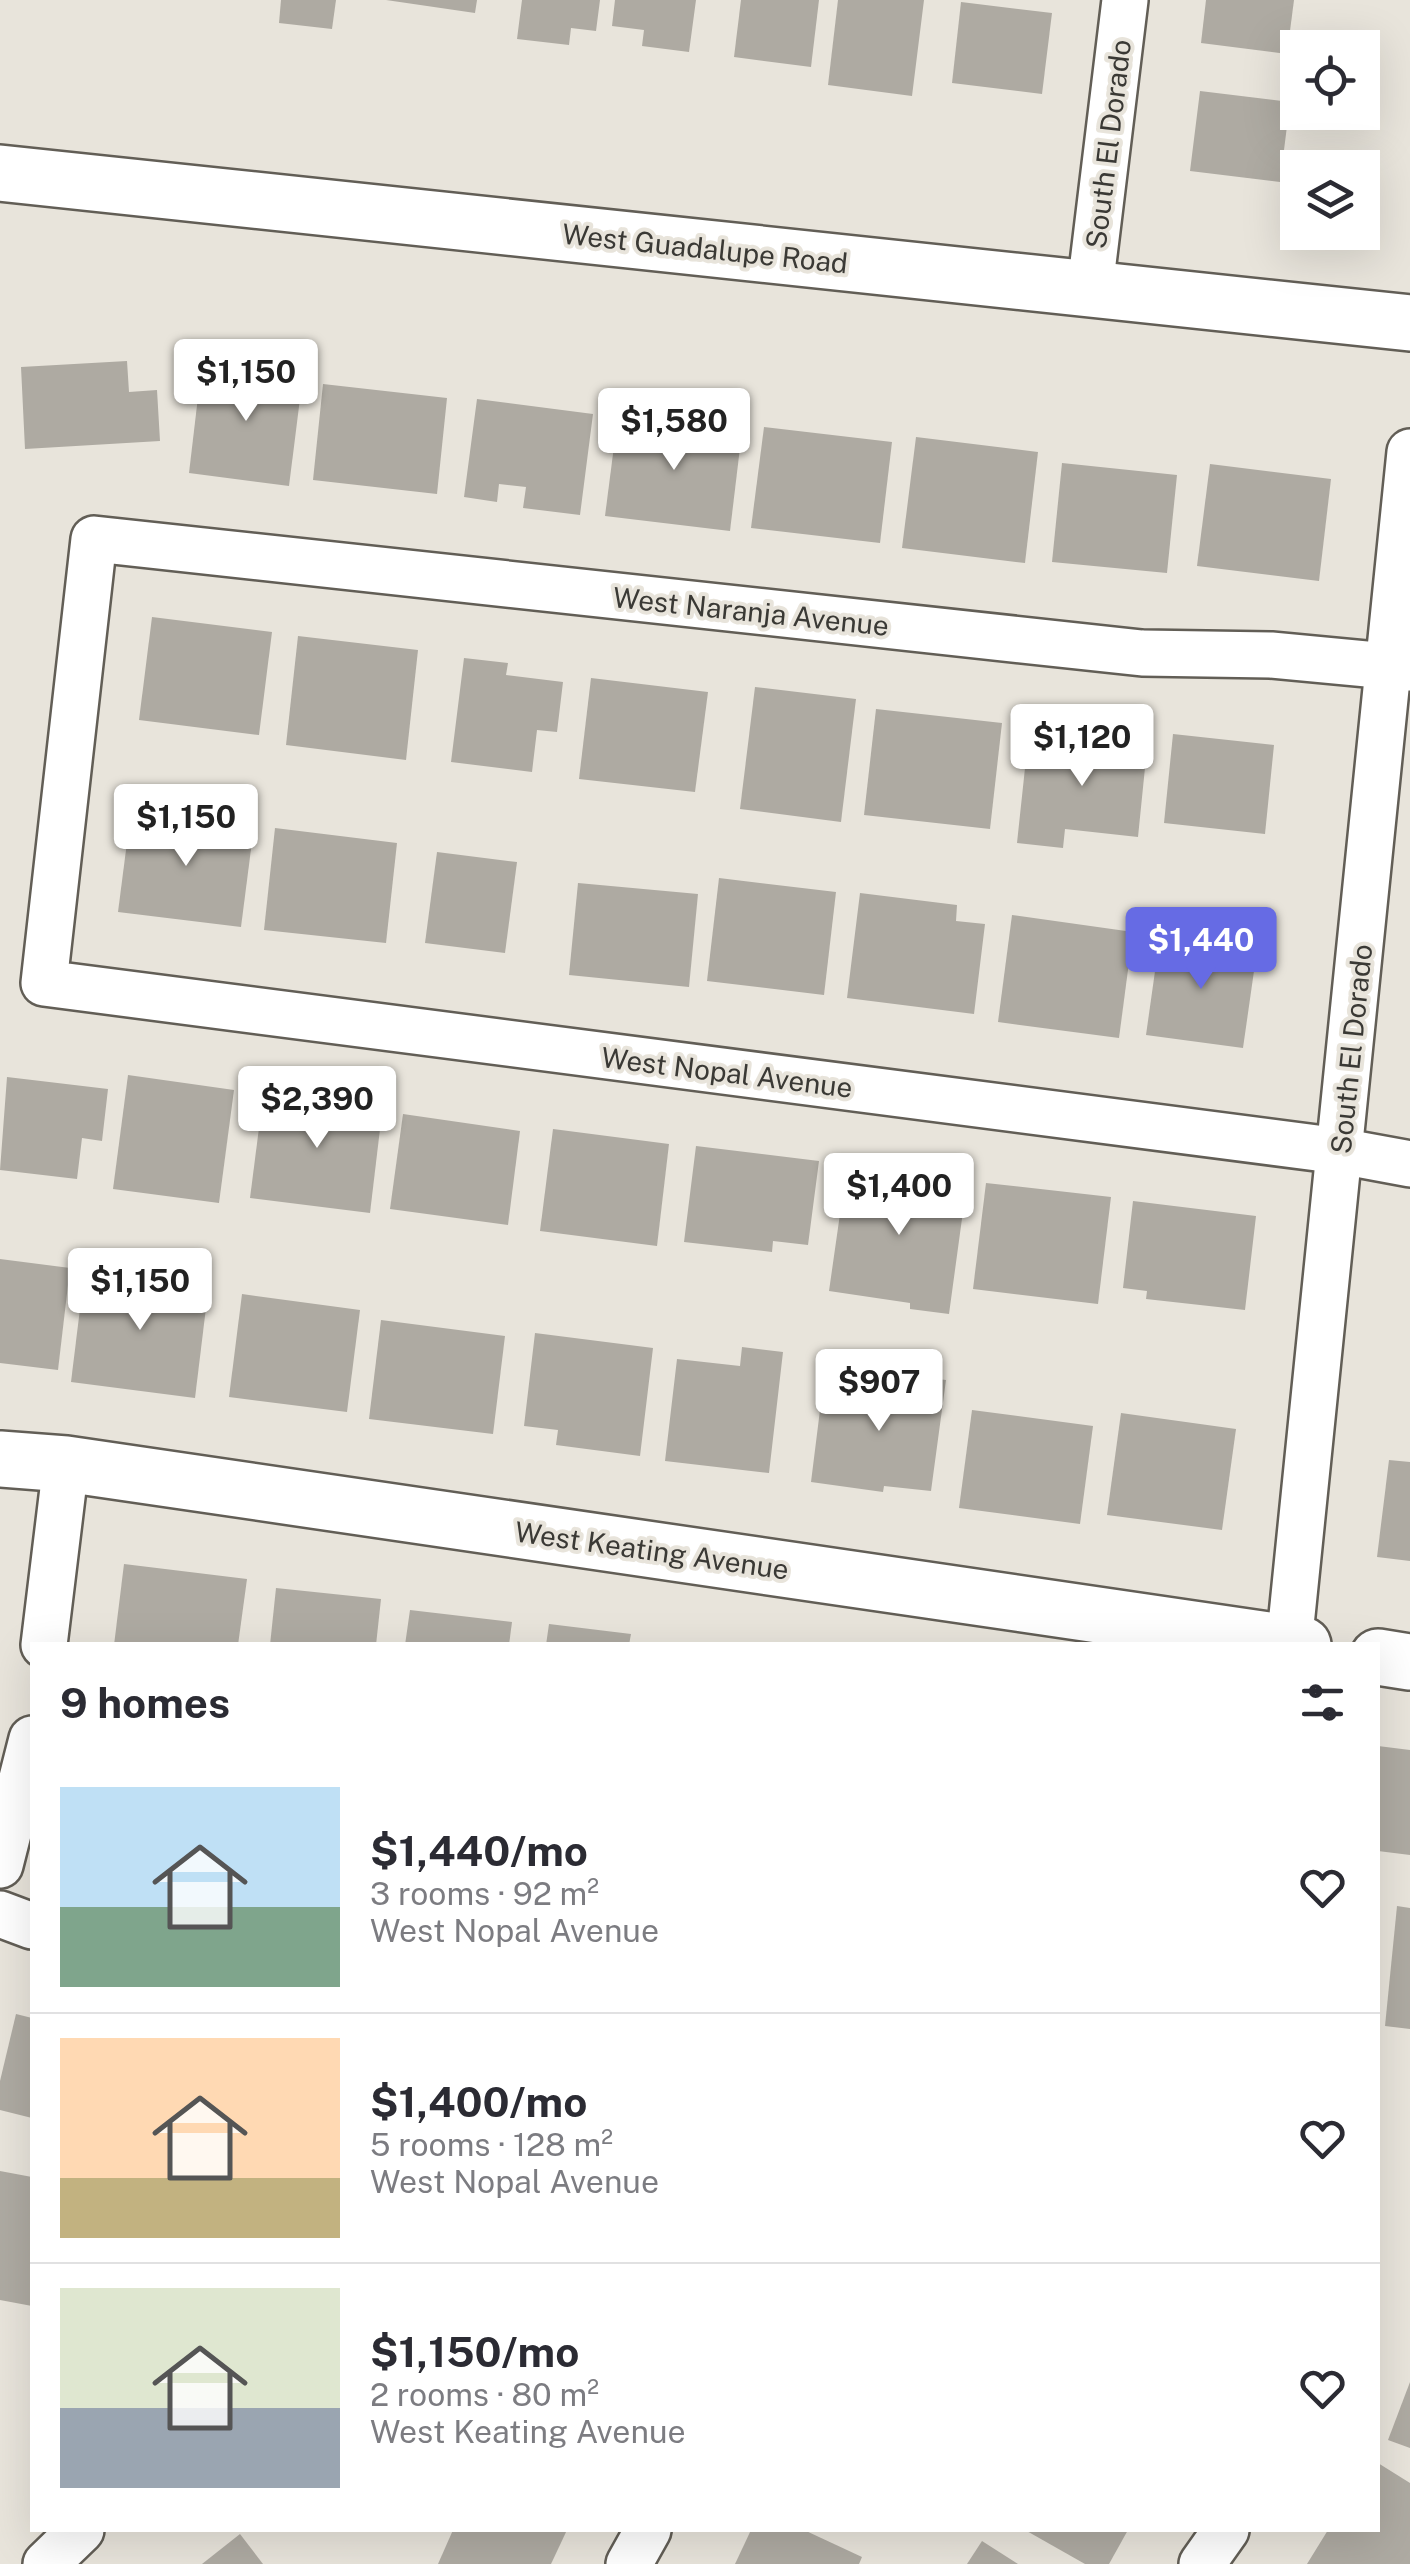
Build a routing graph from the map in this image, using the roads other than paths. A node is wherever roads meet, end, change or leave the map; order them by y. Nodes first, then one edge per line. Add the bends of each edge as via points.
1 (1125, 0) edge
2 (0, 173) edge
3 (1090, 288) junction
4 (1410, 323) edge
5 (1410, 452) edge
6 (1400, 666) edge
7 (44, 983) joint
8 (1340, 1151) junction
9 (1410, 1164) edge
10 (0, 1458) edge
11 (66, 1464) junction
12 (44, 1642) edge
13 (1280, 1642) edge
14 (1294, 1642) edge
15 (1380, 1657) edge
16 (1410, 1662) edge
17 (30, 1747) edge
18 (0, 1864) edge
19 (0, 1914) edge
20 (30, 1925) edge
21 (79, 2532) edge
22 (647, 2532) edge
23 (1225, 2532) edge
24 (46, 2564) edge
25 (629, 2564) edge
26 (1202, 2564) edge

1 - 3 street, South El Dorado
2 - 3 main road, West Guadalupe Road
3 - 4 main road, West Guadalupe Road
5 - 6 street, South El Dorado
6 - 7 street, West Naranja Avenue via 1142,653 94,539
6 - 8 street, South El Dorado
7 - 8 street, West Nopal Avenue
8 - 9 street, West Nopal Avenue
8 - 14 street, South El Dorado
10 - 11 main road, West Keating Avenue
11 - 12 street
11 - 13 main road, West Keating Avenue
15 - 16 main road
17 - 18 street
19 - 20 street
21 - 24 street
22 - 25 street
23 - 26 street

